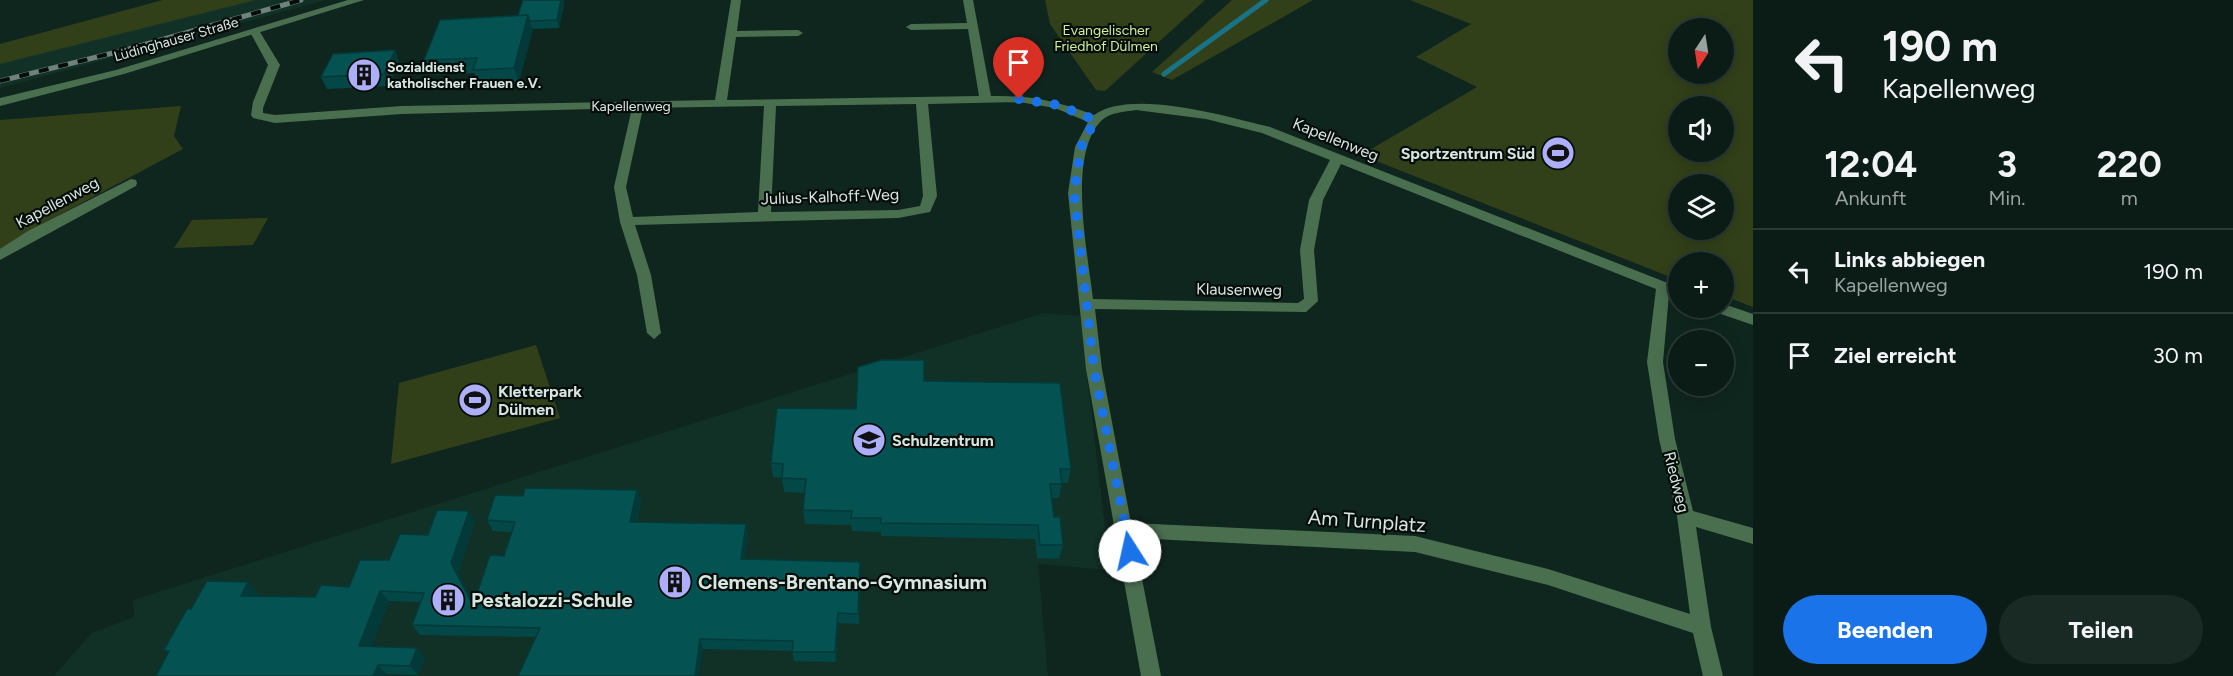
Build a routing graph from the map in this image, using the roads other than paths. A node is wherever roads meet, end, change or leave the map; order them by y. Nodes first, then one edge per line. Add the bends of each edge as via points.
1 (359, 0) edge
2 (736, 0) edge
3 (968, 0) edge
4 (973, 26) junction
5 (911, 27) dead end
6 (255, 32) junction
7 (798, 33) dead end
8 (731, 34) junction
9 (986, 99) junction
10 (922, 101) junction
11 (0, 102) edge
12 (771, 104) junction
13 (720, 105) junction
14 (638, 106) junction
15 (1101, 116) junction
16 (1337, 159) junction
17 (131, 183) dead end
18 (764, 216) junction
19 (627, 222) junction
20 (0, 255) edge
21 (1668, 288) edge
22 (1668, 303) edge
23 (1089, 304) junction
24 (1734, 313) edge
25 (1753, 320) edge
26 (654, 333) dead end
27 (1686, 516) junction
28 (1126, 530) junction
29 (1753, 536) edge
30 (1701, 627) junction
31 (1151, 676) edge
32 (1713, 676) edge

1 - 6 street, Lüdinghauser Straße
2 - 8 street
3 - 4 street
4 - 5 street
4 - 9 street
6 - 11 street, Lüdinghauser Straße
6 - 14 street, Kapellenweg via 274,65 270,82 256,103 257,115 275,119 414,109
7 - 8 street
8 - 13 street
9 - 10 street, Kapellenweg
9 - 15 street, Kapellenweg via 1019,99
10 - 12 street, Kapellenweg
10 - 18 street, Julius-Kalhoff-Weg via 930,196 925,209 898,214
12 - 13 street, Kapellenweg
12 - 18 street
13 - 14 street, Kapellenweg
14 - 19 street via 620,187
15 - 16 street, Kapellenweg via 1136,106 1206,115 1266,130
15 - 23 street via 1081,147 1074,193
16 - 21 street, Kapellenweg
16 - 23 street, Klausenweg via 1316,200 1307,250 1311,301 1301,308
17 - 20 street, Kapellenweg
18 - 19 street, Julius-Kalhoff-Weg
19 - 26 street via 644,275
22 - 27 street, Riedweg via 1655,362 1667,439
23 - 28 street via 1094,369
24 - 25 street
27 - 29 street
27 - 30 street, Riedweg
28 - 30 street, Am Turnplatz via 1415,544 1548,577
28 - 31 street
30 - 32 street, Riedweg

